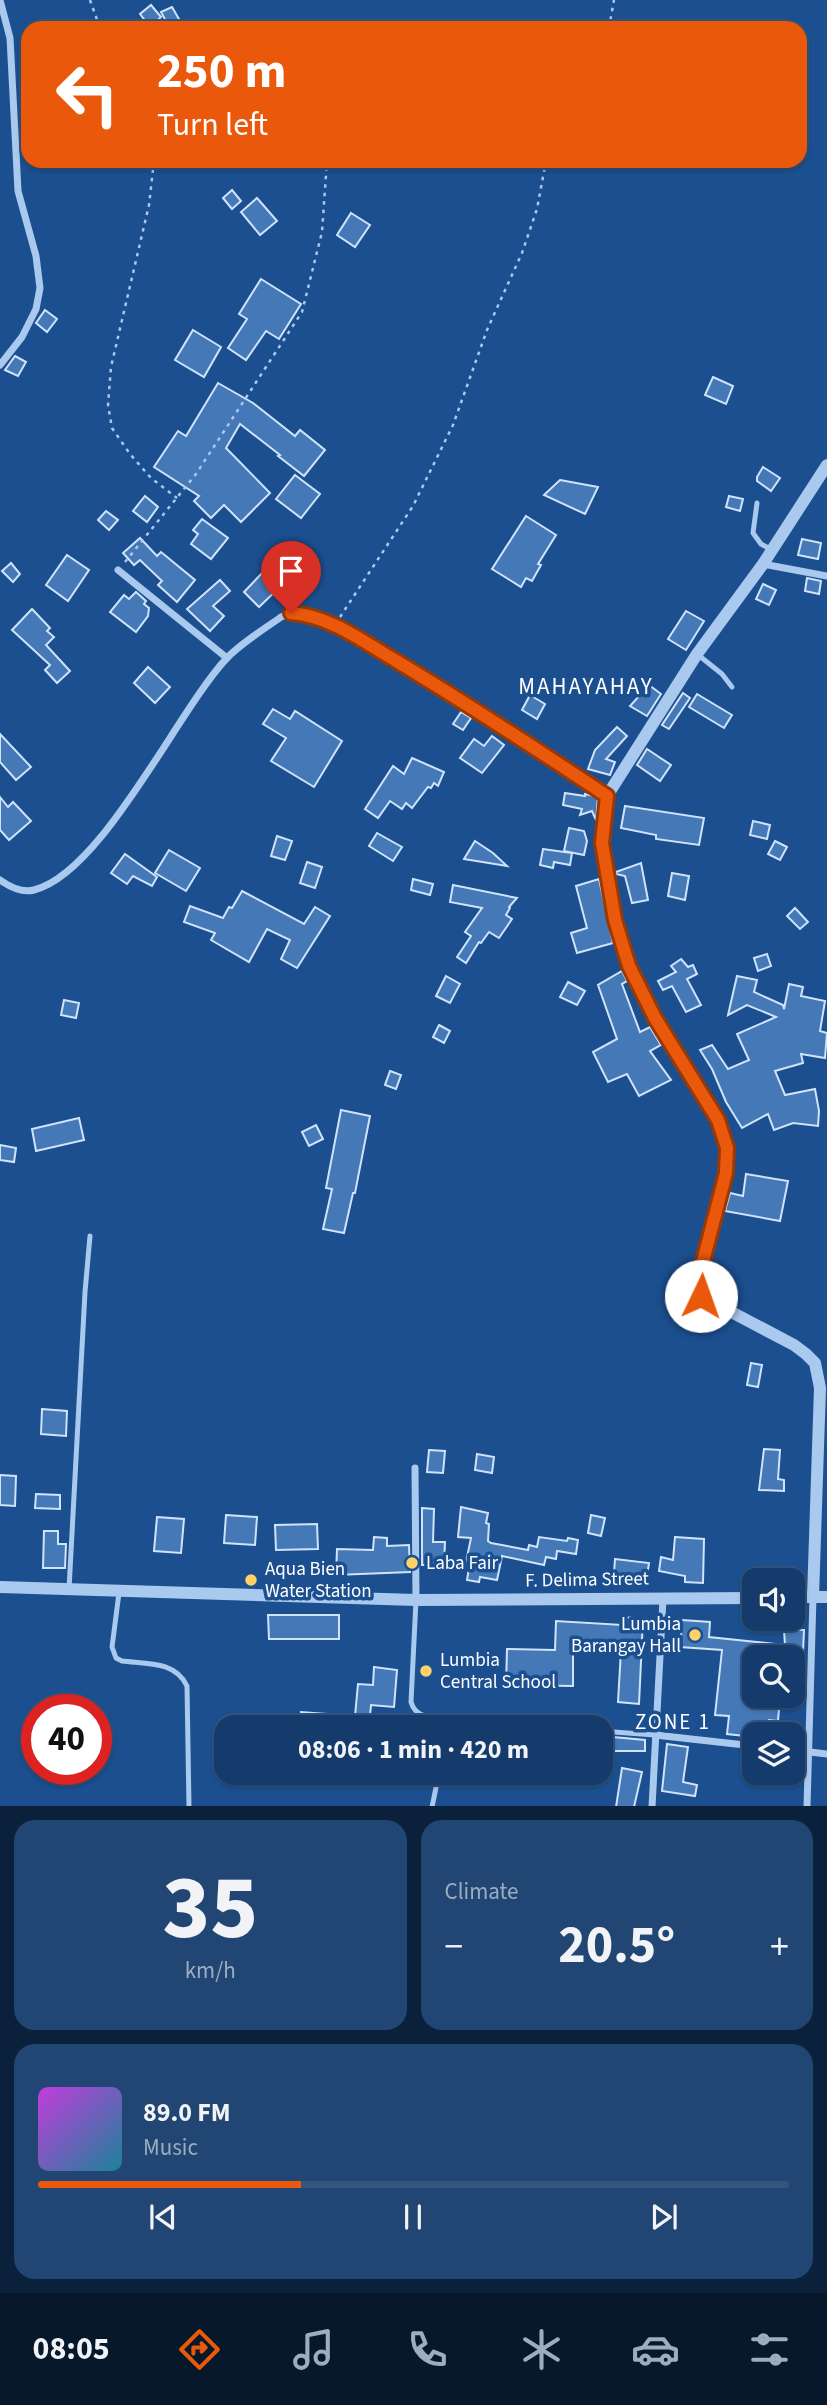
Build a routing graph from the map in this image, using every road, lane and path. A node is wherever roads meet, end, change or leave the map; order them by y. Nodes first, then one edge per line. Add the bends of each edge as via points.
1 (0, 0) edge
2 (90, 0) edge
3 (614, 0) edge
4 (98, 21) edge
5 (610, 21) edge
6 (153, 168) edge
7 (327, 168) edge
8 (546, 168) edge
9 (0, 365) edge
10 (827, 465) edge
11 (177, 498) junction
12 (757, 503) dead end
13 (772, 551) junction
14 (763, 564) junction
15 (118, 570) joint
16 (827, 576) edge
17 (332, 623) junction
18 (697, 654) junction
19 (227, 658) junction
20 (732, 687) dead end
21 (607, 796) junction
22 (0, 880) edge
23 (90, 1237) dead end
24 (415, 1468) dead end
25 (0, 1587) edge
26 (69, 1589) junction
27 (119, 1589) junction
28 (805, 1597) edge
29 (813, 1597) junction
30 (827, 1597) edge
31 (742, 1598) edge
32 (663, 1599) junction
33 (416, 1600) junction
34 (422, 1715) edge
35 (613, 1732) edge
36 (656, 1735) junction
37 (742, 1745) edge
38 (805, 1752) edge
39 (809, 1752) junction
40 (827, 1754) edge
41 (437, 1785) edge
42 (189, 1806) edge
43 (432, 1806) edge
44 (652, 1806) edge
45 (807, 1806) edge

1 - 9 street via 10,38 18,191 40,288 22,337
2 - 4 path
3 - 5 path
6 - 11 path via 149,205 111,367 108,405 112,428 130,454
7 - 11 path via 322,232 302,312
8 - 17 path via 522,253 487,330 453,425 413,506 340,618
10 - 13 street
11 - 15 path
12 - 13 lane via 753,533
13 - 14 street
14 - 16 street
14 - 18 street
15 - 19 street
17 - 19 street via 291,613
17 - 21 street
18 - 20 lane
18 - 21 street
19 - 22 street via 103,836 65,873 33,890 19,890
21 - 29 street via 602,843 615,920 629,966 655,1018 718,1120 727,1148 726,1173 701,1269 701,1296 794,1345 815,1363 820,1388
23 - 26 lane
24 - 33 street
25 - 26 street, F. Delima Street
26 - 27 street, F. Delima Street
27 - 33 street, F. Delima Street
27 - 42 lane via 112,1647 116,1658 166,1666 187,1686
28 - 29 street
29 - 30 street
29 - 39 street
31 - 32 street, F. Delima Street
32 - 33 street, F. Delima Street
32 - 36 street
33 - 34 lane via 411,1702
35 - 36 lane
36 - 37 street
36 - 44 street
38 - 39 street
39 - 40 street
39 - 45 street
41 - 43 lane

